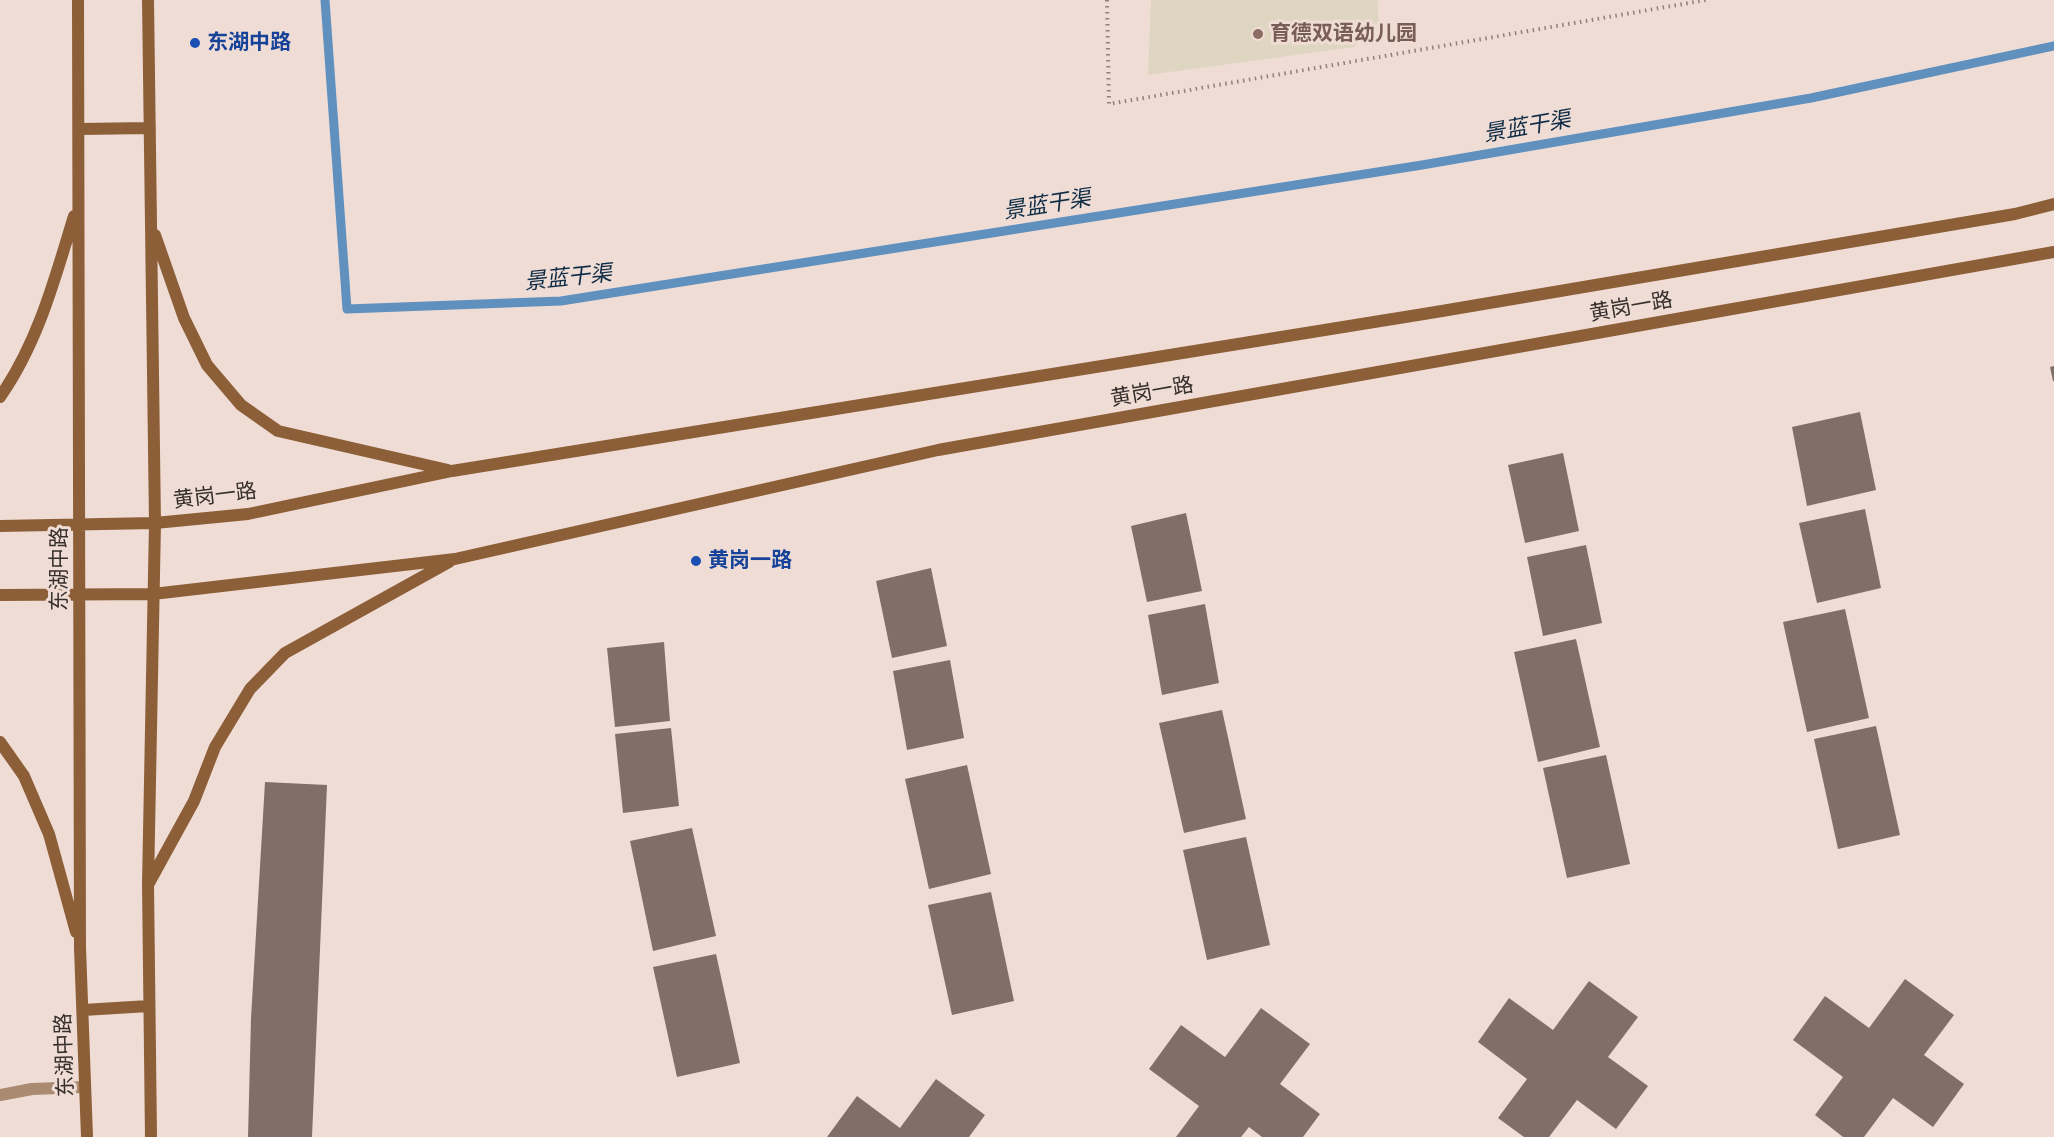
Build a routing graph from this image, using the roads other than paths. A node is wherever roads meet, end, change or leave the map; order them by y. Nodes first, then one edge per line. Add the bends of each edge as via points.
1 (78, 0) edge
2 (148, 0) edge
3 (150, 128) junction
4 (79, 129) junction
5 (78, 203) junction
6 (2054, 204) edge
7 (151, 225) junction
8 (2054, 252) edge
9 (0, 397) edge
10 (452, 471) junction
11 (155, 523) junction
12 (0, 526) edge
13 (79, 526) junction
14 (455, 559) junction
15 (153, 594) junction
16 (0, 595) edge
17 (79, 595) junction
18 (0, 742) edge
19 (148, 884) junction
20 (80, 948) junction
21 (149, 1006) junction
22 (82, 1010) junction
23 (85, 1087) junction
24 (0, 1095) edge
25 (87, 1137) edge
26 (151, 1137) edge

1 - 4 main road, 东湖中路
2 - 3 main road
3 - 4 main road
3 - 7 main road
4 - 5 main road, 东湖中路
5 - 9 main road via 27,353
5 - 13 main road, 东湖中路
6 - 10 main road, 黄岗一路 via 2015,214 1448,310
7 - 10 main road via 184,318 207,364 241,405 278,430
7 - 11 main road
8 - 14 main road, 黄岗一路 via 938,450
10 - 11 main road, 黄岗一路 via 248,514
11 - 13 main road, 黄岗一路
11 - 15 main road
12 - 13 main road, 黄岗一路
13 - 17 main road, 东湖中路
14 - 15 main road, 黄岗一路
14 - 19 main road via 285,653 250,689 215,747 194,801
15 - 17 main road, 黄岗一路
15 - 19 main road
16 - 17 main road, 黄岗一路
17 - 20 main road, 东湖中路
18 - 20 main road via 24,776 49,834
19 - 21 main road
20 - 22 main road, 东湖中路
21 - 22 main road
21 - 26 main road
22 - 23 main road, 东湖中路
23 - 24 street
23 - 25 main road, 东湖中路

